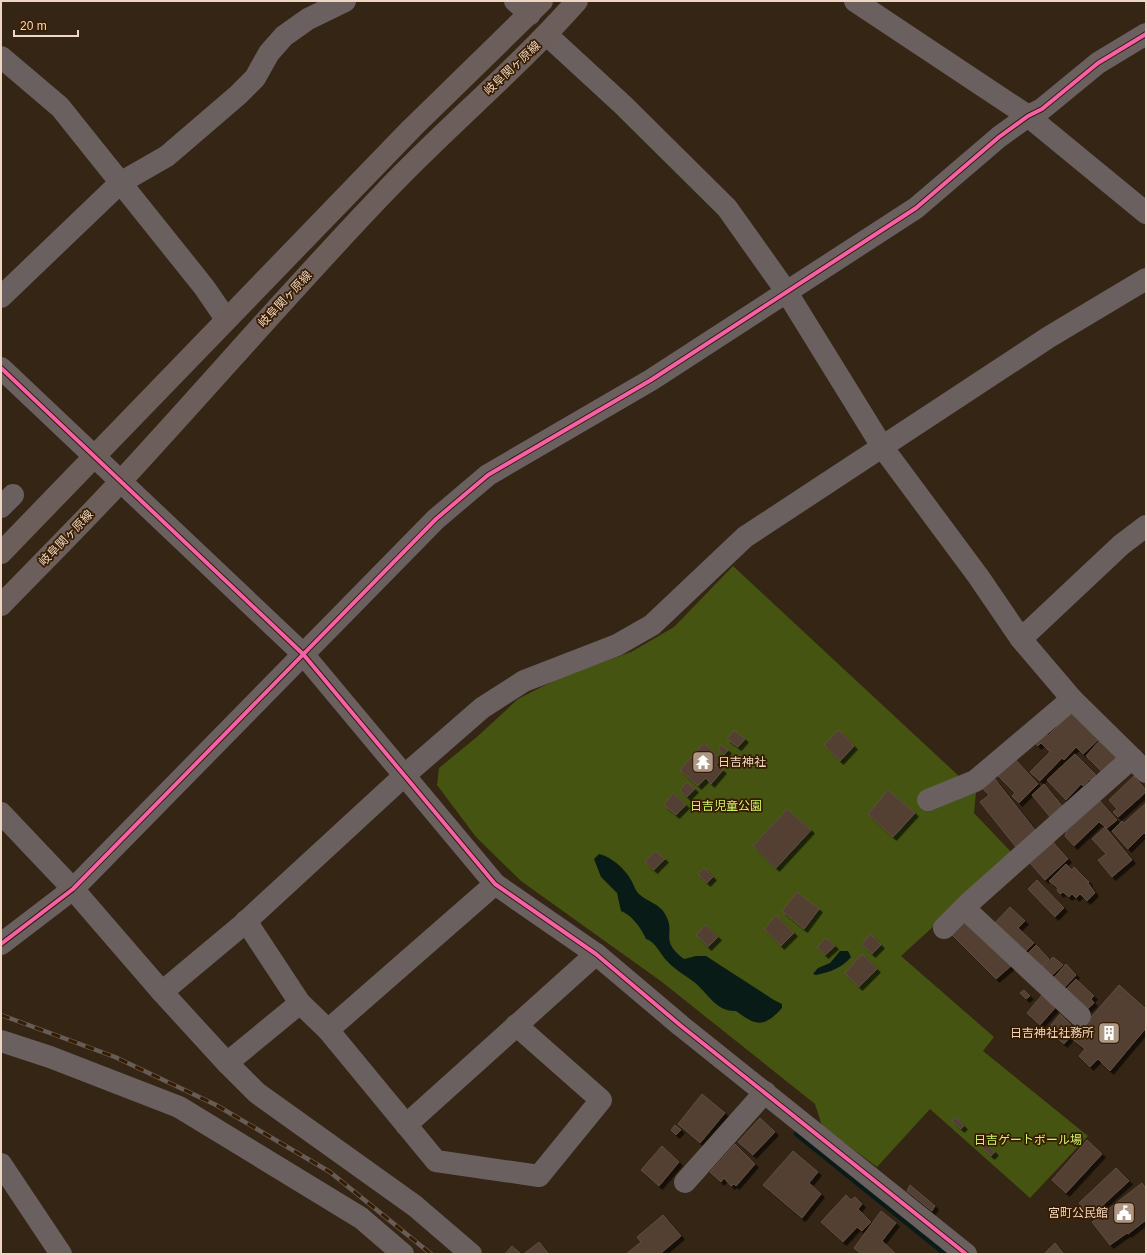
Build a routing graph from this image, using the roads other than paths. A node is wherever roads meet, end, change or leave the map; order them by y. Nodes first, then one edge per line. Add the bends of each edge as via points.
1 (345, 1) edge
2 (577, 1) edge
3 (855, 1) edge
4 (529, 5) edge
5 (1146, 34) edge
6 (547, 35) junction
7 (1, 57) edge
8 (1028, 116) junction
9 (120, 183) junction
10 (1146, 213) edge
11 (1146, 279) edge
12 (786, 291) junction
13 (1, 297) edge
14 (226, 319) junction
15 (1, 368) edge
16 (883, 448) junction
17 (95, 456) junction
18 (120, 482) junction
19 (1146, 526) edge
20 (1, 553) edge
21 (1, 605) edge
22 (1021, 639) junction
23 (303, 654) junction
24 (1072, 699) junction
25 (1142, 767) edge
26 (405, 775) junction
27 (928, 800) dead end
28 (1, 813) edge
29 (495, 884) junction
30 (73, 889) junction
31 (964, 908) junction
32 (246, 921) junction
33 (944, 928) dead end
34 (1, 944) edge
35 (596, 954) junction
36 (162, 992) junction
37 (300, 1003) junction
38 (1080, 1016) dead end
39 (516, 1025) junction
40 (328, 1030) junction
41 (1, 1041) edge
42 (227, 1063) junction
43 (764, 1092) junction
44 (406, 1125) junction
45 (1, 1164) edge
46 (685, 1182) dead end
47 (7, 1187) edge
48 (61, 1254) edge
49 (403, 1254) edge
50 (472, 1254) edge
51 (966, 1254) edge

1 - 9 street via 308,19 284,36 269,53 255,78 238,95 167,156
2 - 6 main road, 岐阜関ヶ原線
3 - 8 street
4 - 14 main road
5 - 8 street via 1098,63 1042,109
6 - 12 street via 623,105 727,208
6 - 18 main road, 岐阜関ヶ原線 via 381,196
7 - 9 street via 60,108
8 - 10 street
8 - 12 street via 999,137 916,208
9 - 13 street
9 - 14 street via 204,287
11 - 16 street via 1049,337
12 - 16 street
12 - 23 street via 651,380 488,475 436,519
14 - 17 main road
15 - 17 street
16 - 22 street via 978,576
16 - 26 street via 745,537 652,625 617,645 524,681 482,708
17 - 18 street
17 - 20 main road
18 - 21 main road, 岐阜関ヶ原線
18 - 23 street
19 - 22 street via 1121,544
22 - 24 street
23 - 26 street
23 - 30 street
24 - 25 street
24 - 27 street via 975,781
25 - 31 street
26 - 29 street
26 - 32 street
28 - 30 street
29 - 35 street
29 - 40 street
30 - 34 street
30 - 36 street
31 - 33 street
31 - 38 street
32 - 36 street
32 - 37 street
35 - 39 street
35 - 43 street
36 - 42 street
37 - 40 street
37 - 42 street
39 - 44 street
39 - 44 street via 601,1100 539,1176 436,1161
40 - 44 street
41 - 49 street via 50,1057 179,1107 361,1218
42 - 50 street via 257,1093 415,1206
43 - 46 street
43 - 51 street
45 - 47 street
47 - 48 street

